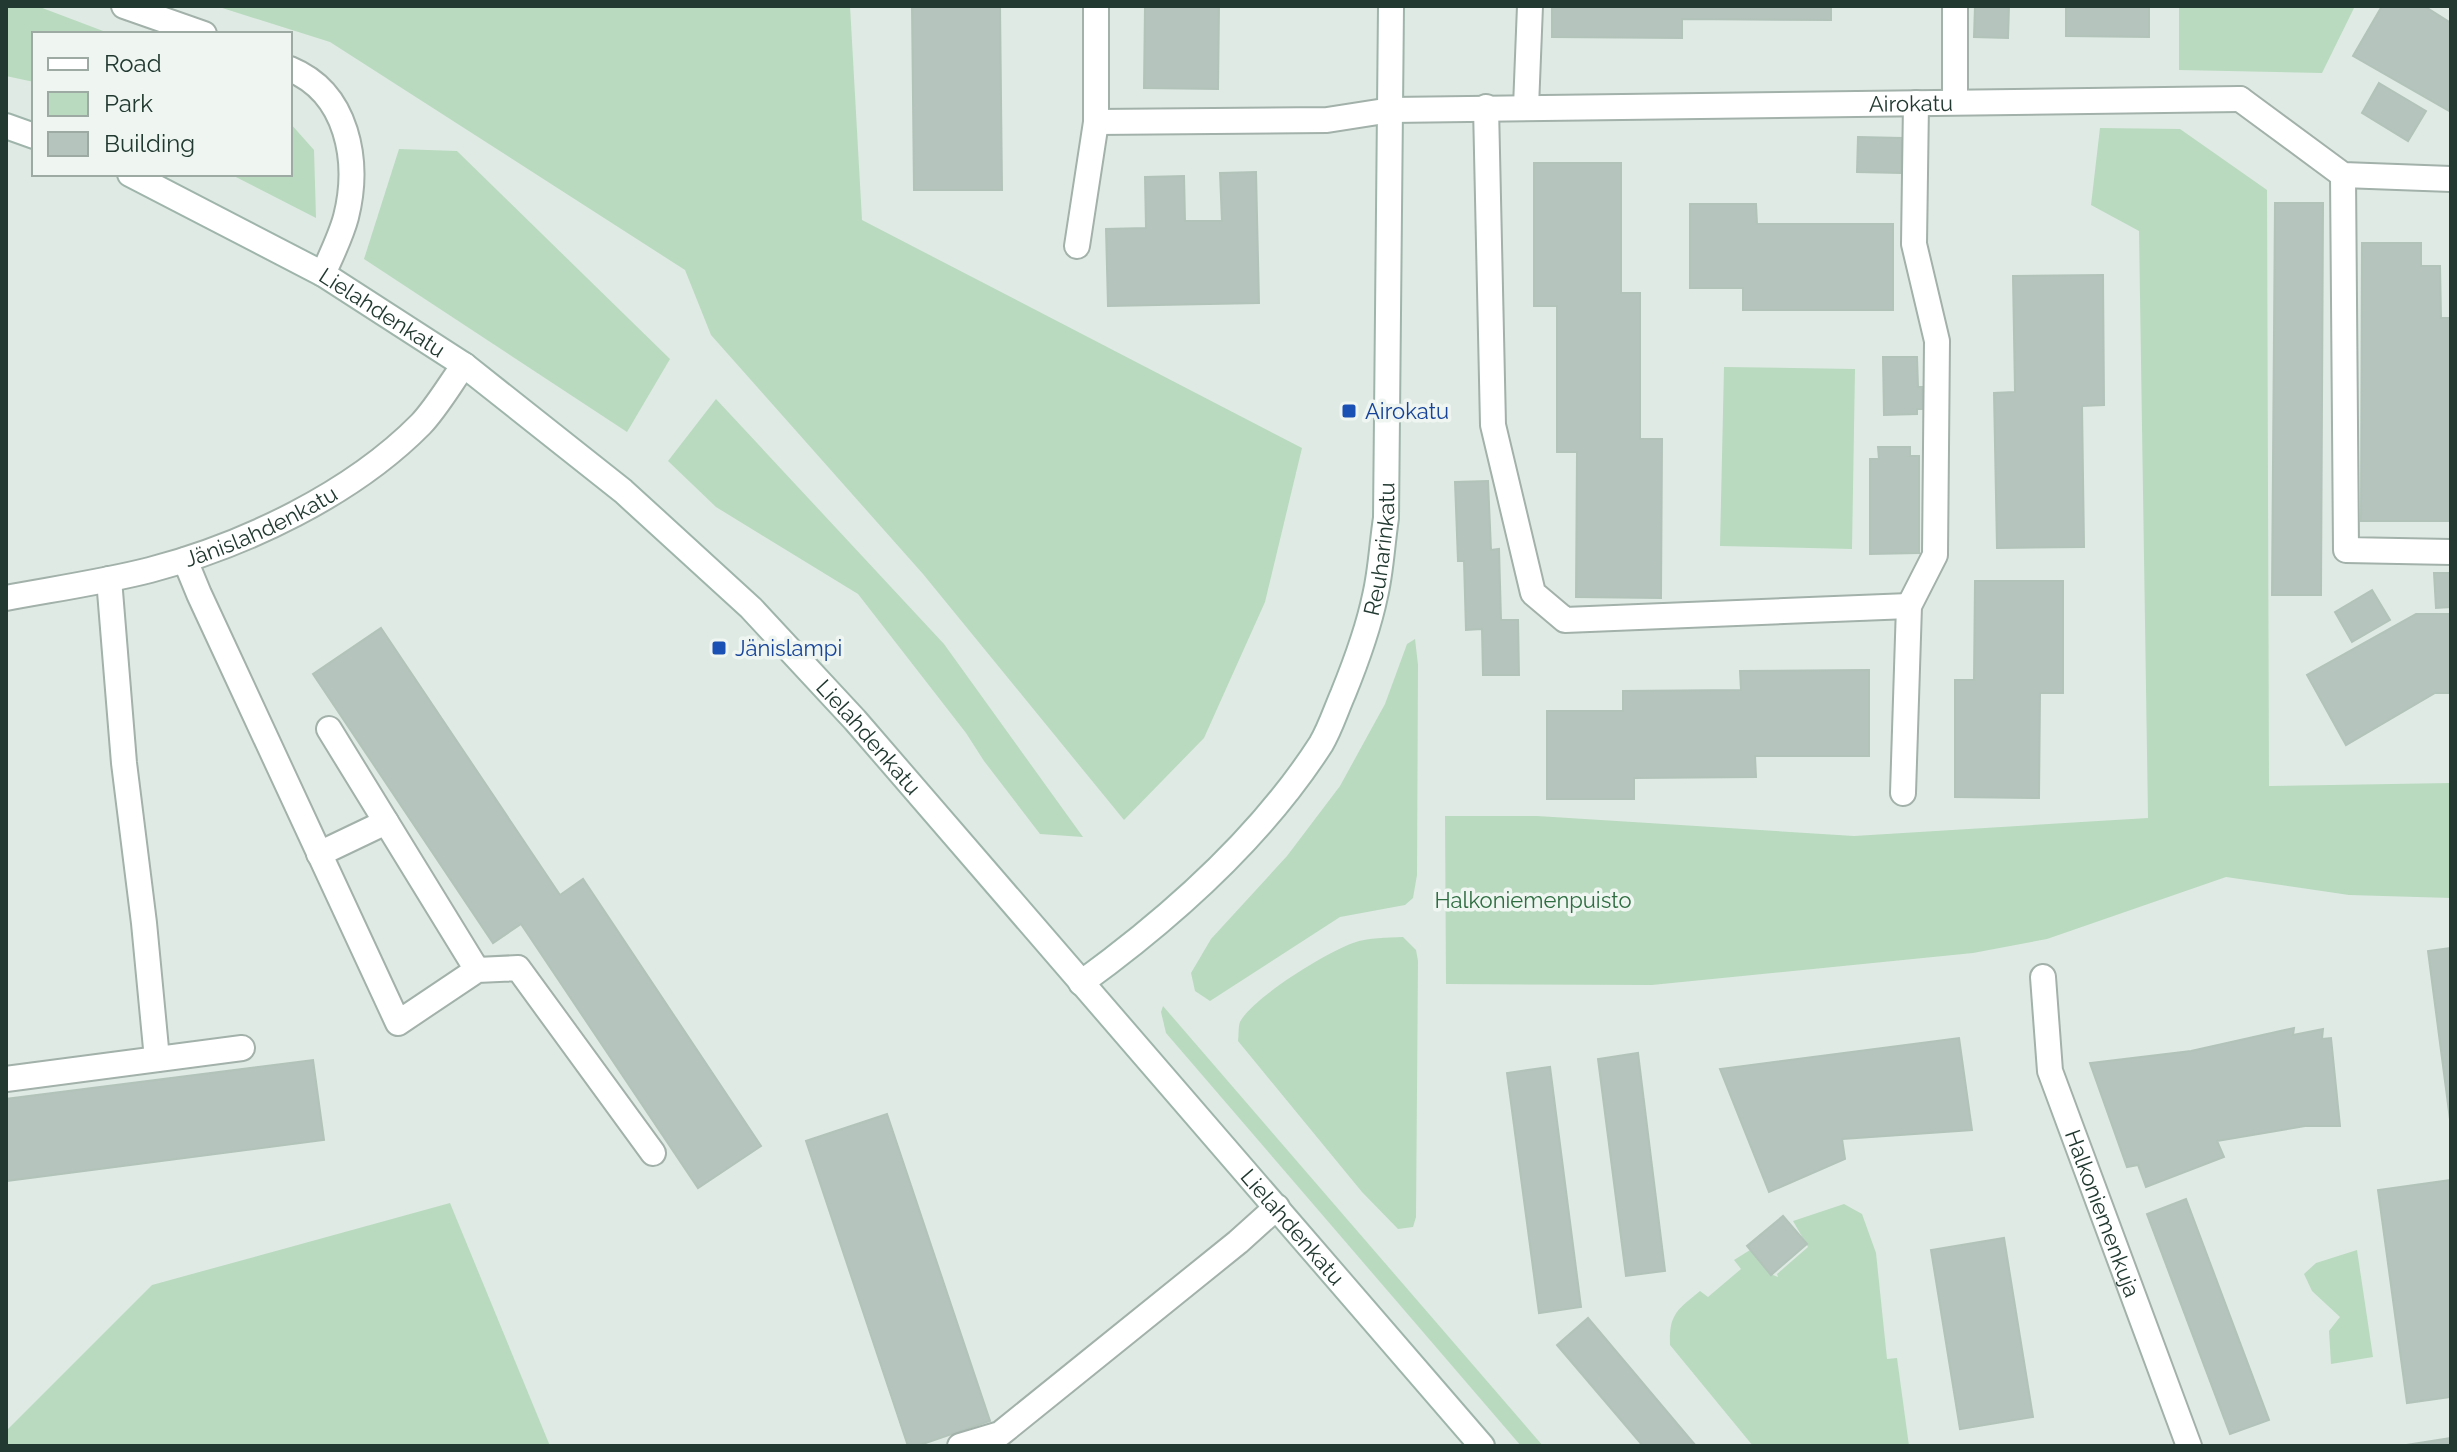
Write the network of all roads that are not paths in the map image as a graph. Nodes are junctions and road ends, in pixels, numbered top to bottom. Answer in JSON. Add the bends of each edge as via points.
{"nodes":[{"id":1,"x":124,"y":6,"type":"edge"},
{"id":2,"x":1096,"y":6,"type":"edge"},
{"id":3,"x":1391,"y":6,"type":"edge"},
{"id":4,"x":1530,"y":6,"type":"edge"},
{"id":5,"x":1955,"y":6,"type":"edge"},
{"id":6,"x":198,"y":32,"type":"edge"},
{"id":7,"x":292,"y":70,"type":"edge"},
{"id":8,"x":1955,"y":102,"type":"junction"},
{"id":9,"x":1916,"y":103,"type":"junction"},
{"id":10,"x":1486,"y":107,"type":"junction"},
{"id":11,"x":1526,"y":107,"type":"junction"},
{"id":12,"x":1391,"y":110,"type":"junction"},
{"id":13,"x":1096,"y":122,"type":"junction"},
{"id":14,"x":6,"y":126,"type":"edge"},
{"id":15,"x":32,"y":135,"type":"edge"},
{"id":16,"x":2343,"y":175,"type":"junction"},
{"id":17,"x":134,"y":176,"type":"edge"},
{"id":18,"x":2451,"y":179,"type":"edge"},
{"id":19,"x":1077,"y":246,"type":"dead end"},
{"id":20,"x":323,"y":274,"type":"junction"},
{"id":21,"x":464,"y":365,"type":"junction"},
{"id":22,"x":2451,"y":552,"type":"edge"},
{"id":23,"x":185,"y":560,"type":"junction"},
{"id":24,"x":109,"y":579,"type":"junction"},
{"id":25,"x":6,"y":598,"type":"edge"},
{"id":26,"x":1909,"y":606,"type":"junction"},
{"id":27,"x":329,"y":729,"type":"dead end"},
{"id":28,"x":1903,"y":793,"type":"dead end"},
{"id":29,"x":386,"y":822,"type":"junction"},
{"id":30,"x":319,"y":854,"type":"junction"},
{"id":31,"x":477,"y":970,"type":"junction"},
{"id":32,"x":2043,"y":977,"type":"dead end"},
{"id":33,"x":1081,"y":983,"type":"junction"},
{"id":34,"x":242,"y":1048,"type":"dead end"},
{"id":35,"x":157,"y":1059,"type":"junction"},
{"id":36,"x":6,"y":1079,"type":"edge"},
{"id":37,"x":653,"y":1153,"type":"dead end"},
{"id":38,"x":1277,"y":1207,"type":"junction"},
{"id":39,"x":960,"y":1446,"type":"edge"},
{"id":40,"x":1482,"y":1446,"type":"edge"},
{"id":41,"x":2189,"y":1446,"type":"edge"}],
"edges":[{"from":1,"to":6,"type":"street"},
{"from":2,"to":13,"type":"street"},
{"from":3,"to":12,"type":"street","name":"Reuharinkatu"},
{"from":4,"to":11,"type":"street"},
{"from":5,"to":8,"type":"street"},
{"from":7,"to":20,"type":"street","via":[[325,92],[349,142],[346,217]]},
{"from":8,"to":9,"type":"street","name":"Airokatu"},
{"from":8,"to":16,"type":"street","name":"Airokatu","via":[[2240,99]]},
{"from":9,"to":11,"type":"street","name":"Airokatu"},
{"from":9,"to":26,"type":"street","via":[[1914,244],[1937,341],[1935,555]]},
{"from":10,"to":11,"type":"street","name":"Airokatu"},
{"from":10,"to":12,"type":"street","name":"Airokatu"},
{"from":10,"to":26,"type":"street","via":[[1493,425],[1533,593],[1565,620]]},
{"from":12,"to":13,"type":"street","name":"Airokatu","via":[[1327,120]]},
{"from":12,"to":33,"type":"street","name":"Reuharinkatu","via":[[1386,518],[1376,594],[1359,654],[1322,742],[1266,816],[1184,900]]},
{"from":13,"to":19,"type":"street"},
{"from":14,"to":15,"type":"street"},
{"from":16,"to":18,"type":"street"},
{"from":16,"to":22,"type":"street","via":[[2346,550]]},
{"from":17,"to":20,"type":"street","name":"Lielahdenkatu"},
{"from":20,"to":21,"type":"street","name":"Lielahdenkatu"},
{"from":21,"to":23,"type":"street","name":"Jänislahdenkatu","via":[[423,422],[363,474],[301,510]]},
{"from":21,"to":33,"type":"street","name":"Lielahdenkatu","via":[[623,491],[751,608],[855,720]]},
{"from":23,"to":24,"type":"street","name":"Jänislahdenkatu"},
{"from":23,"to":30,"type":"street"},
{"from":24,"to":25,"type":"street","name":"Jänislahdenkatu"},
{"from":24,"to":35,"type":"street"},
{"from":26,"to":28,"type":"street"},
{"from":27,"to":29,"type":"street"},
{"from":29,"to":30,"type":"street"},
{"from":29,"to":31,"type":"street"},
{"from":30,"to":31,"type":"street","via":[[398,1023]]},
{"from":31,"to":37,"type":"street","via":[[518,968]]},
{"from":32,"to":41,"type":"street","name":"Halkoniemenkuja","via":[[2050,1071]]},
{"from":33,"to":38,"type":"street","name":"Lielahdenkatu"},
{"from":34,"to":35,"type":"street"},
{"from":35,"to":36,"type":"street"},
{"from":38,"to":39,"type":"street","via":[[1000,1434]]},
{"from":38,"to":40,"type":"street","name":"Lielahdenkatu"}]}
